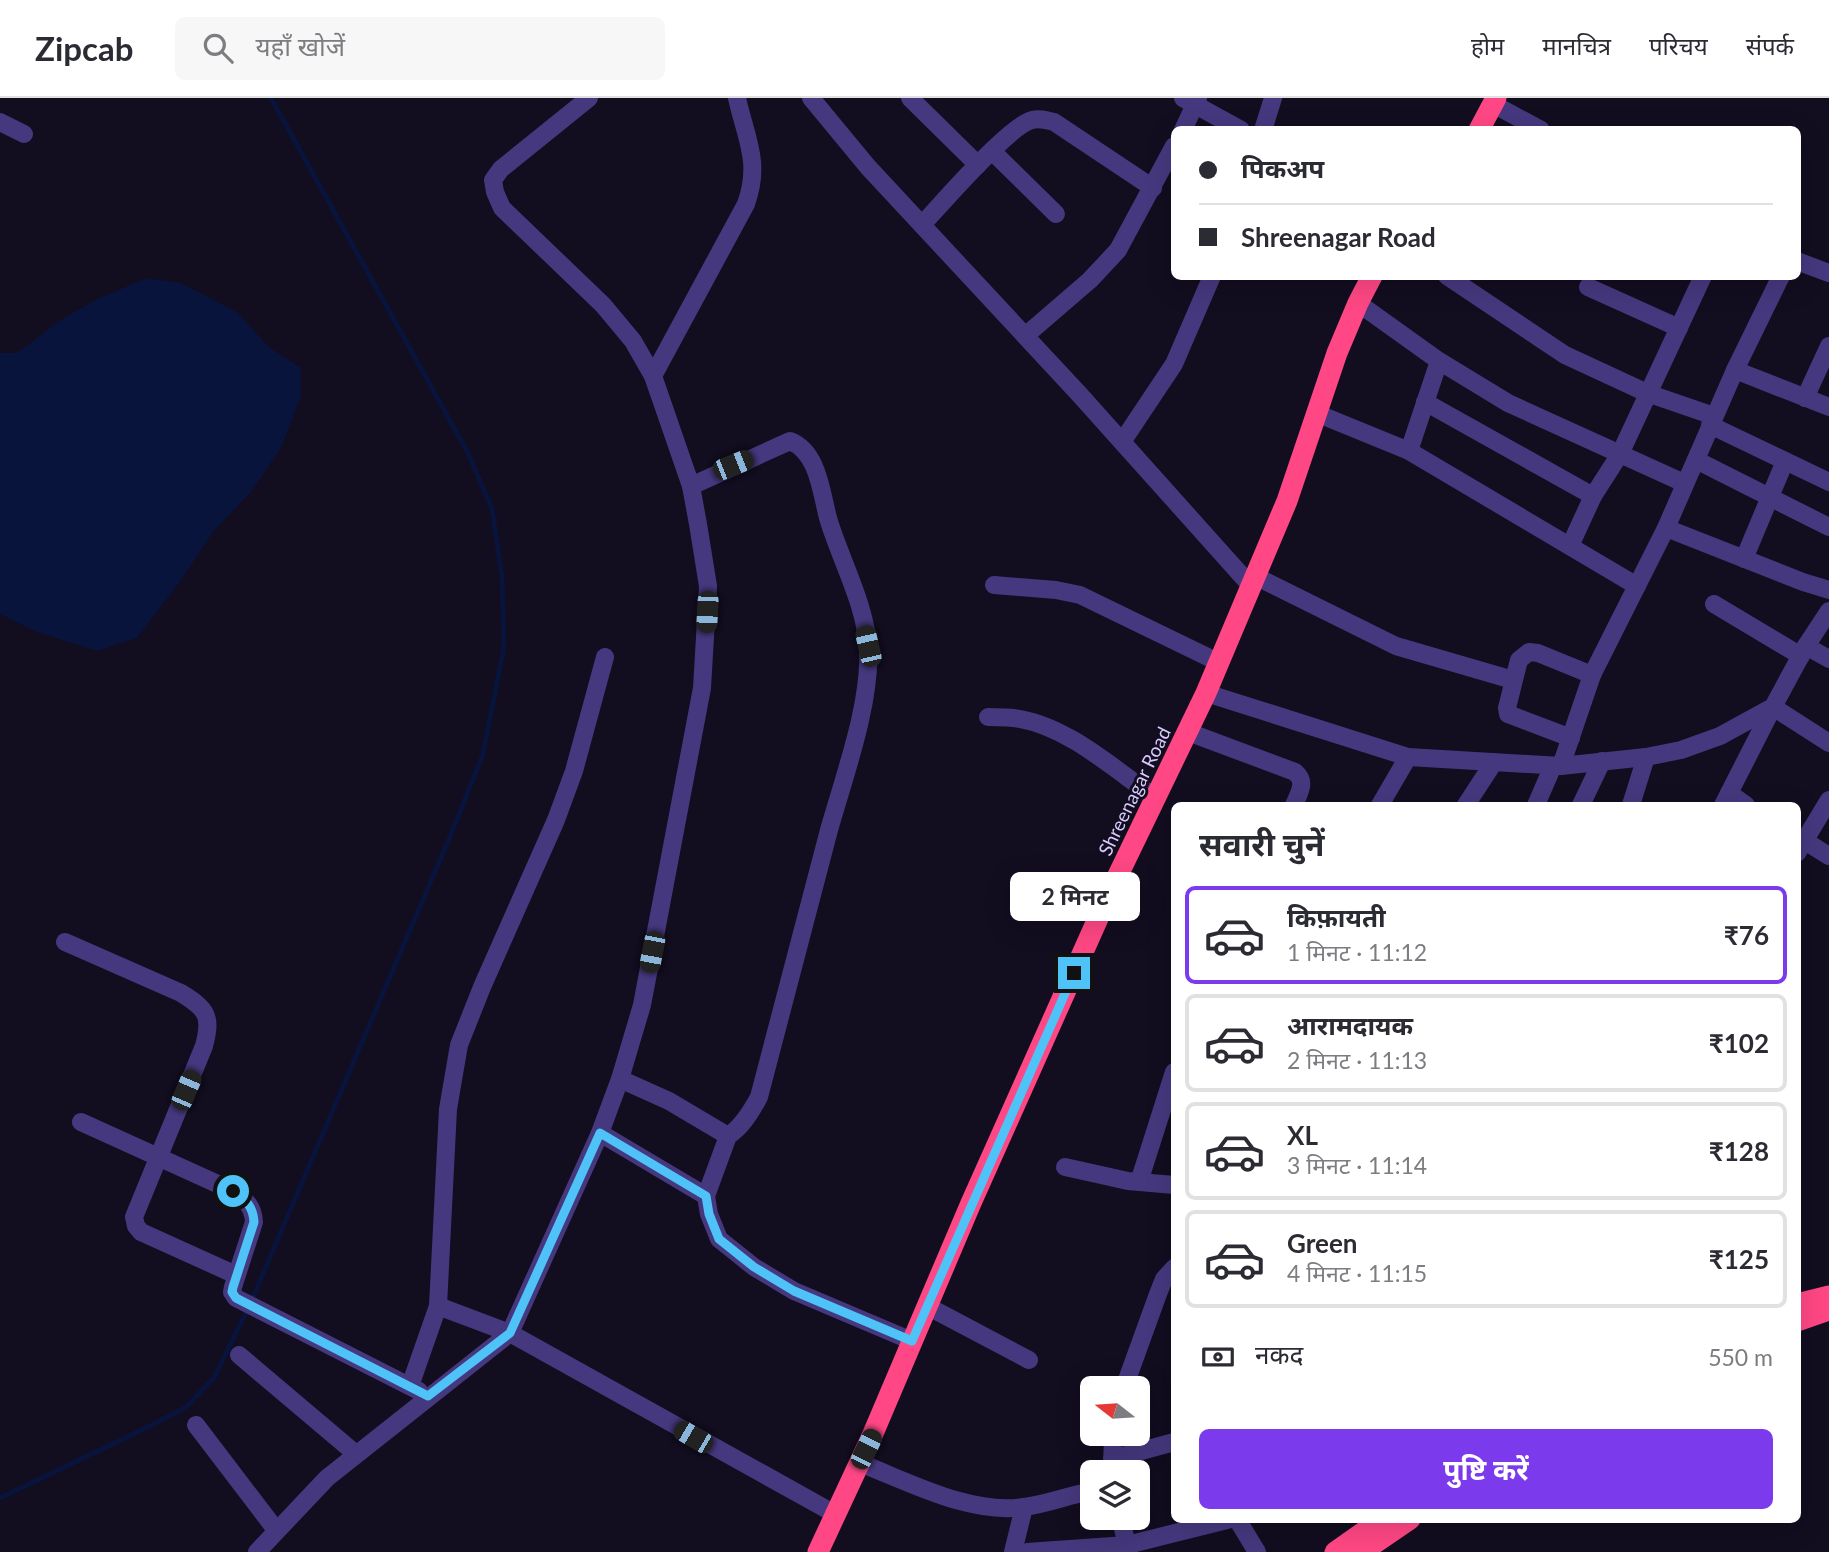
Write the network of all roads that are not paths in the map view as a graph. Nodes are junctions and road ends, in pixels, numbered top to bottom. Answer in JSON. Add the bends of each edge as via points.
{"nodes":[{"id":1,"x":737,"y":98,"type":"edge"},
{"id":2,"x":811,"y":98,"type":"edge"},
{"id":3,"x":910,"y":98,"type":"edge"},
{"id":4,"x":1273,"y":98,"type":"edge"},
{"id":5,"x":584,"y":99,"type":"edge"},
{"id":6,"x":1192,"y":100,"type":"edge"},
{"id":7,"x":1495,"y":101,"type":"edge"},
{"id":8,"x":0,"y":122,"type":"edge"},
{"id":9,"x":1184,"y":126,"type":"edge"},
{"id":10,"x":1234,"y":126,"type":"edge"},
{"id":11,"x":1265,"y":126,"type":"edge"},
{"id":12,"x":1481,"y":126,"type":"edge"},
{"id":13,"x":1535,"y":126,"type":"edge"},
{"id":14,"x":24,"y":134,"type":"dead end"},
{"id":15,"x":992,"y":151,"type":"junction"},
{"id":16,"x":1171,"y":152,"type":"edge"},
{"id":17,"x":978,"y":165,"type":"junction"},
{"id":18,"x":1153,"y":188,"type":"junction"},
{"id":19,"x":1056,"y":214,"type":"dead end"},
{"id":20,"x":922,"y":225,"type":"junction"},
{"id":21,"x":1801,"y":262,"type":"edge"},
{"id":22,"x":1829,"y":273,"type":"edge"},
{"id":23,"x":1210,"y":280,"type":"edge"},
{"id":24,"x":1370,"y":280,"type":"edge"},
{"id":25,"x":1453,"y":280,"type":"edge"},
{"id":26,"x":1701,"y":280,"type":"edge"},
{"id":27,"x":1779,"y":280,"type":"edge"},
{"id":28,"x":1588,"y":286,"type":"dead end"},
{"id":29,"x":1358,"y":303,"type":"junction"},
{"id":30,"x":1679,"y":328,"type":"junction"},
{"id":31,"x":1025,"y":336,"type":"junction"},
{"id":32,"x":1829,"y":346,"type":"edge"},
{"id":33,"x":1439,"y":361,"type":"junction"},
{"id":34,"x":1735,"y":370,"type":"junction"},
{"id":35,"x":653,"y":376,"type":"junction"},
{"id":36,"x":1647,"y":393,"type":"junction"},
{"id":37,"x":1805,"y":398,"type":"junction"},
{"id":38,"x":1425,"y":402,"type":"junction"},
{"id":39,"x":1829,"y":407,"type":"edge"},
{"id":40,"x":1316,"y":413,"type":"junction"},
{"id":41,"x":1712,"y":421,"type":"junction"},
{"id":42,"x":1122,"y":442,"type":"junction"},
{"id":43,"x":1409,"y":451,"type":"junction"},
{"id":44,"x":1620,"y":454,"type":"junction"},
{"id":45,"x":1696,"y":460,"type":"junction"},
{"id":46,"x":1785,"y":461,"type":"junction"},
{"id":47,"x":1829,"y":482,"type":"edge"},
{"id":48,"x":1684,"y":483,"type":"junction"},
{"id":49,"x":691,"y":486,"type":"junction"},
{"id":50,"x":1593,"y":496,"type":"junction"},
{"id":51,"x":1769,"y":496,"type":"junction"},
{"id":52,"x":1829,"y":527,"type":"edge"},
{"id":53,"x":1666,"y":528,"type":"junction"},
{"id":54,"x":1570,"y":547,"type":"junction"},
{"id":55,"x":1744,"y":559,"type":"junction"},
{"id":56,"x":1253,"y":581,"type":"junction"},
{"id":57,"x":994,"y":585,"type":"dead end"},
{"id":58,"x":1637,"y":586,"type":"junction"},
{"id":59,"x":1829,"y":590,"type":"edge"},
{"id":60,"x":1714,"y":604,"type":"dead end"},
{"id":61,"x":1829,"y":611,"type":"edge"},
{"id":62,"x":1804,"y":651,"type":"junction"},
{"id":63,"x":605,"y":657,"type":"dead end"},
{"id":64,"x":1829,"y":659,"type":"edge"},
{"id":65,"x":1218,"y":662,"type":"junction"},
{"id":66,"x":1592,"y":675,"type":"junction"},
{"id":67,"x":1513,"y":680,"type":"junction"},
{"id":68,"x":1206,"y":693,"type":"junction"},
{"id":69,"x":1773,"y":707,"type":"junction"},
{"id":70,"x":988,"y":717,"type":"dead end"},
{"id":71,"x":1188,"y":732,"type":"junction"},
{"id":72,"x":1571,"y":738,"type":"junction"},
{"id":73,"x":1829,"y":743,"type":"edge"},
{"id":74,"x":1408,"y":757,"type":"junction"},
{"id":75,"x":1646,"y":757,"type":"junction"},
{"id":76,"x":1602,"y":761,"type":"junction"},
{"id":77,"x":1494,"y":762,"type":"junction"},
{"id":78,"x":1557,"y":766,"type":"junction"},
{"id":79,"x":1156,"y":798,"type":"junction"},
{"id":80,"x":1726,"y":799,"type":"edge"},
{"id":81,"x":1829,"y":800,"type":"edge"},
{"id":82,"x":1295,"y":802,"type":"edge"},
{"id":83,"x":1382,"y":802,"type":"edge"},
{"id":84,"x":1468,"y":802,"type":"edge"},
{"id":85,"x":1538,"y":802,"type":"edge"},
{"id":86,"x":1582,"y":802,"type":"edge"},
{"id":87,"x":1633,"y":802,"type":"edge"},
{"id":88,"x":1801,"y":843,"type":"edge"},
{"id":89,"x":1801,"y":845,"type":"edge"},
{"id":90,"x":1829,"y":856,"type":"edge"},
{"id":91,"x":65,"y":943,"type":"dead end"},
{"id":92,"x":620,"y":1079,"type":"junction"},
{"id":93,"x":1171,"y":1081,"type":"edge"},
{"id":94,"x":81,"y":1122,"type":"dead end"},
{"id":95,"x":600,"y":1133,"type":"junction"},
{"id":96,"x":728,"y":1136,"type":"junction"},
{"id":97,"x":159,"y":1156,"type":"junction"},
{"id":98,"x":1065,"y":1167,"type":"dead end"},
{"id":99,"x":1139,"y":1182,"type":"junction"},
{"id":100,"x":1171,"y":1185,"type":"edge"},
{"id":101,"x":706,"y":1196,"type":"junction"},
{"id":102,"x":1171,"y":1271,"type":"edge"},
{"id":103,"x":236,"y":1276,"type":"junction"},
{"id":104,"x":1829,"y":1296,"type":"edge"},
{"id":105,"x":1801,"y":1303,"type":"edge"},
{"id":106,"x":438,"y":1306,"type":"junction"},
{"id":107,"x":927,"y":1306,"type":"junction"},
{"id":108,"x":1829,"y":1310,"type":"edge"},
{"id":109,"x":1801,"y":1320,"type":"edge"},
{"id":110,"x":510,"y":1333,"type":"junction"},
{"id":111,"x":912,"y":1341,"type":"junction"},
{"id":112,"x":239,"y":1355,"type":"dead end"},
{"id":113,"x":1029,"y":1360,"type":"dead end"},
{"id":114,"x":1129,"y":1376,"type":"edge"},
{"id":115,"x":410,"y":1386,"type":"junction"},
{"id":116,"x":428,"y":1396,"type":"junction"},
{"id":117,"x":196,"y":1425,"type":"dead end"},
{"id":118,"x":1171,"y":1443,"type":"edge"},
{"id":119,"x":356,"y":1454,"type":"junction"},
{"id":120,"x":1125,"y":1460,"type":"edge"},
{"id":121,"x":860,"y":1463,"type":"junction"},
{"id":122,"x":1080,"y":1494,"type":"edge"},
{"id":123,"x":1024,"y":1507,"type":"junction"},
{"id":124,"x":835,"y":1514,"type":"junction"},
{"id":125,"x":1217,"y":1523,"type":"edge"},
{"id":126,"x":1239,"y":1523,"type":"edge"},
{"id":127,"x":1376,"y":1523,"type":"edge"},
{"id":128,"x":1404,"y":1523,"type":"edge"},
{"id":129,"x":276,"y":1530,"type":"junction"},
{"id":130,"x":1123,"y":1530,"type":"edge"},
{"id":131,"x":1128,"y":1548,"type":"edge"},
{"id":132,"x":257,"y":1552,"type":"edge"},
{"id":133,"x":818,"y":1552,"type":"edge"},
{"id":134,"x":1013,"y":1552,"type":"edge"},
{"id":135,"x":1027,"y":1552,"type":"edge"},
{"id":136,"x":1257,"y":1552,"type":"edge"},
{"id":137,"x":1335,"y":1552,"type":"edge"},
{"id":138,"x":1362,"y":1552,"type":"edge"}],
"edges":[{"from":1,"to":35,"type":"street","via":[[754,165],[753,185]]},
{"from":2,"to":20,"type":"street"},
{"from":3,"to":17,"type":"street"},
{"from":4,"to":11,"type":"street"},
{"from":5,"to":35,"type":"street","via":[[501,169],[493,180],[495,192],[502,208],[634,341]]},
{"from":6,"to":9,"type":"street"},
{"from":6,"to":10,"type":"street"},
{"from":7,"to":12,"type":"highway"},
{"from":7,"to":13,"type":"street"},
{"from":8,"to":14,"type":"street"},
{"from":15,"to":17,"type":"street"},
{"from":15,"to":18,"type":"street","via":[[1029,120],[1041,118]]},
{"from":15,"to":19,"type":"street"},
{"from":16,"to":18,"type":"street"},
{"from":17,"to":20,"type":"street"},
{"from":18,"to":31,"type":"street","via":[[1118,250]]},
{"from":20,"to":31,"type":"street"},
{"from":21,"to":22,"type":"street"},
{"from":23,"to":42,"type":"street","via":[[1174,364]]},
{"from":24,"to":29,"type":"highway","name":"Shreenagar Road"},
{"from":25,"to":36,"type":"street","via":[[1565,355]]},
{"from":26,"to":30,"type":"street"},
{"from":27,"to":34,"type":"street"},
{"from":28,"to":30,"type":"street"},
{"from":29,"to":33,"type":"street"},
{"from":29,"to":40,"type":"highway","name":"Shreenagar Road"},
{"from":30,"to":36,"type":"street"},
{"from":31,"to":42,"type":"street"},
{"from":32,"to":37,"type":"street"},
{"from":33,"to":38,"type":"street"},
{"from":33,"to":44,"type":"street","via":[[1508,403]]},
{"from":34,"to":37,"type":"street"},
{"from":34,"to":41,"type":"street"},
{"from":35,"to":49,"type":"street"},
{"from":36,"to":41,"type":"street"},
{"from":36,"to":44,"type":"street"},
{"from":37,"to":39,"type":"street"},
{"from":38,"to":43,"type":"street"},
{"from":38,"to":50,"type":"street"},
{"from":40,"to":43,"type":"street"},
{"from":40,"to":56,"type":"highway","name":"Shreenagar Road","via":[[1287,501]]},
{"from":41,"to":45,"type":"street"},
{"from":41,"to":46,"type":"street"},
{"from":42,"to":56,"type":"street"},
{"from":43,"to":54,"type":"street"},
{"from":44,"to":48,"type":"street"},
{"from":44,"to":50,"type":"street"},
{"from":45,"to":48,"type":"street"},
{"from":45,"to":51,"type":"street"},
{"from":46,"to":47,"type":"street"},
{"from":46,"to":51,"type":"street"},
{"from":48,"to":53,"type":"street"},
{"from":49,"to":92,"type":"street","via":[[708,586],[702,688],[642,1005]]},
{"from":49,"to":96,"type":"street","via":[[790,441],[799,445],[810,456],[868,646],[868,676],[851,751],[758,1097],[752,1111]]},
{"from":50,"to":54,"type":"street"},
{"from":51,"to":52,"type":"street"},
{"from":51,"to":55,"type":"street"},
{"from":53,"to":55,"type":"street"},
{"from":53,"to":58,"type":"street"},
{"from":54,"to":58,"type":"street"},
{"from":55,"to":59,"type":"street"},
{"from":56,"to":65,"type":"highway","name":"Shreenagar Road"},
{"from":56,"to":67,"type":"street","via":[[1396,646]]},
{"from":57,"to":65,"type":"street","via":[[1080,595]]},
{"from":58,"to":66,"type":"street"},
{"from":60,"to":62,"type":"street"},
{"from":61,"to":62,"type":"street"},
{"from":62,"to":64,"type":"street"},
{"from":62,"to":69,"type":"street"},
{"from":63,"to":106,"type":"street","via":[[556,820],[459,1045],[448,1110]]},
{"from":65,"to":68,"type":"highway","name":"Shreenagar Road"},
{"from":66,"to":67,"type":"street","via":[[1529,652],[1519,660]]},
{"from":66,"to":72,"type":"street"},
{"from":67,"to":72,"type":"street","via":[[1508,714]]},
{"from":68,"to":71,"type":"highway","name":"Shreenagar Road"},
{"from":68,"to":74,"type":"street"},
{"from":69,"to":73,"type":"street"},
{"from":69,"to":75,"type":"street","via":[[1720,736]]},
{"from":69,"to":80,"type":"street"},
{"from":70,"to":79,"type":"street","via":[[1019,718],[1075,740]]},
{"from":71,"to":79,"type":"highway","name":"Shreenagar Road"},
{"from":71,"to":82,"type":"street","via":[[1295,772],[1303,783]]},
{"from":72,"to":78,"type":"street"},
{"from":74,"to":77,"type":"street"},
{"from":74,"to":83,"type":"street"},
{"from":75,"to":76,"type":"street"},
{"from":75,"to":87,"type":"street"},
{"from":76,"to":78,"type":"street"},
{"from":76,"to":86,"type":"street"},
{"from":77,"to":78,"type":"street"},
{"from":77,"to":84,"type":"street"},
{"from":78,"to":85,"type":"street"},
{"from":79,"to":107,"type":"highway","name":"Shreenagar Road","via":[[1102,909]]},
{"from":81,"to":88,"type":"street"},
{"from":89,"to":90,"type":"street"},
{"from":91,"to":97,"type":"street","via":[[181,993],[207,1015],[204,1046]]},
{"from":92,"to":95,"type":"street"},
{"from":92,"to":96,"type":"street"},
{"from":93,"to":99,"type":"street"},
{"from":94,"to":97,"type":"street"},
{"from":95,"to":101,"type":"street"},
{"from":95,"to":110,"type":"street"},
{"from":96,"to":101,"type":"street"},
{"from":97,"to":103,"type":"street","via":[[248,1202],[254,1222]]},
{"from":97,"to":103,"type":"street","via":[[134,1217],[136,1226]]},
{"from":98,"to":99,"type":"street"},
{"from":99,"to":100,"type":"street"},
{"from":101,"to":111,"type":"street","via":[[719,1239],[754,1267],[794,1291]]},
{"from":102,"to":114,"type":"street","via":[[1158,1294]]},
{"from":103,"to":115,"type":"street","via":[[232,1292],[236,1298]]},
{"from":104,"to":105,"type":"highway"},
{"from":106,"to":110,"type":"street"},
{"from":106,"to":115,"type":"street"},
{"from":107,"to":111,"type":"highway","name":"Shreenagar Road"},
{"from":107,"to":113,"type":"street"},
{"from":108,"to":109,"type":"highway"},
{"from":110,"to":116,"type":"street"},
{"from":110,"to":124,"type":"street"},
{"from":111,"to":121,"type":"highway","name":"Shreenagar Road"},
{"from":112,"to":119,"type":"street"},
{"from":115,"to":116,"type":"street"},
{"from":116,"to":119,"type":"street"},
{"from":117,"to":129,"type":"street"},
{"from":118,"to":120,"type":"street"},
{"from":119,"to":129,"type":"street"},
{"from":121,"to":123,"type":"street","via":[[983,1508]]},
{"from":121,"to":124,"type":"highway","name":"Shreenagar Road"},
{"from":122,"to":123,"type":"street"},
{"from":123,"to":134,"type":"street"},
{"from":124,"to":133,"type":"highway","name":"Shreenagar Road"},
{"from":125,"to":131,"type":"street"},
{"from":126,"to":136,"type":"street"},
{"from":127,"to":137,"type":"highway"},
{"from":128,"to":138,"type":"highway"},
{"from":129,"to":132,"type":"street"},
{"from":130,"to":131,"type":"street"},
{"from":131,"to":135,"type":"street"}]}
